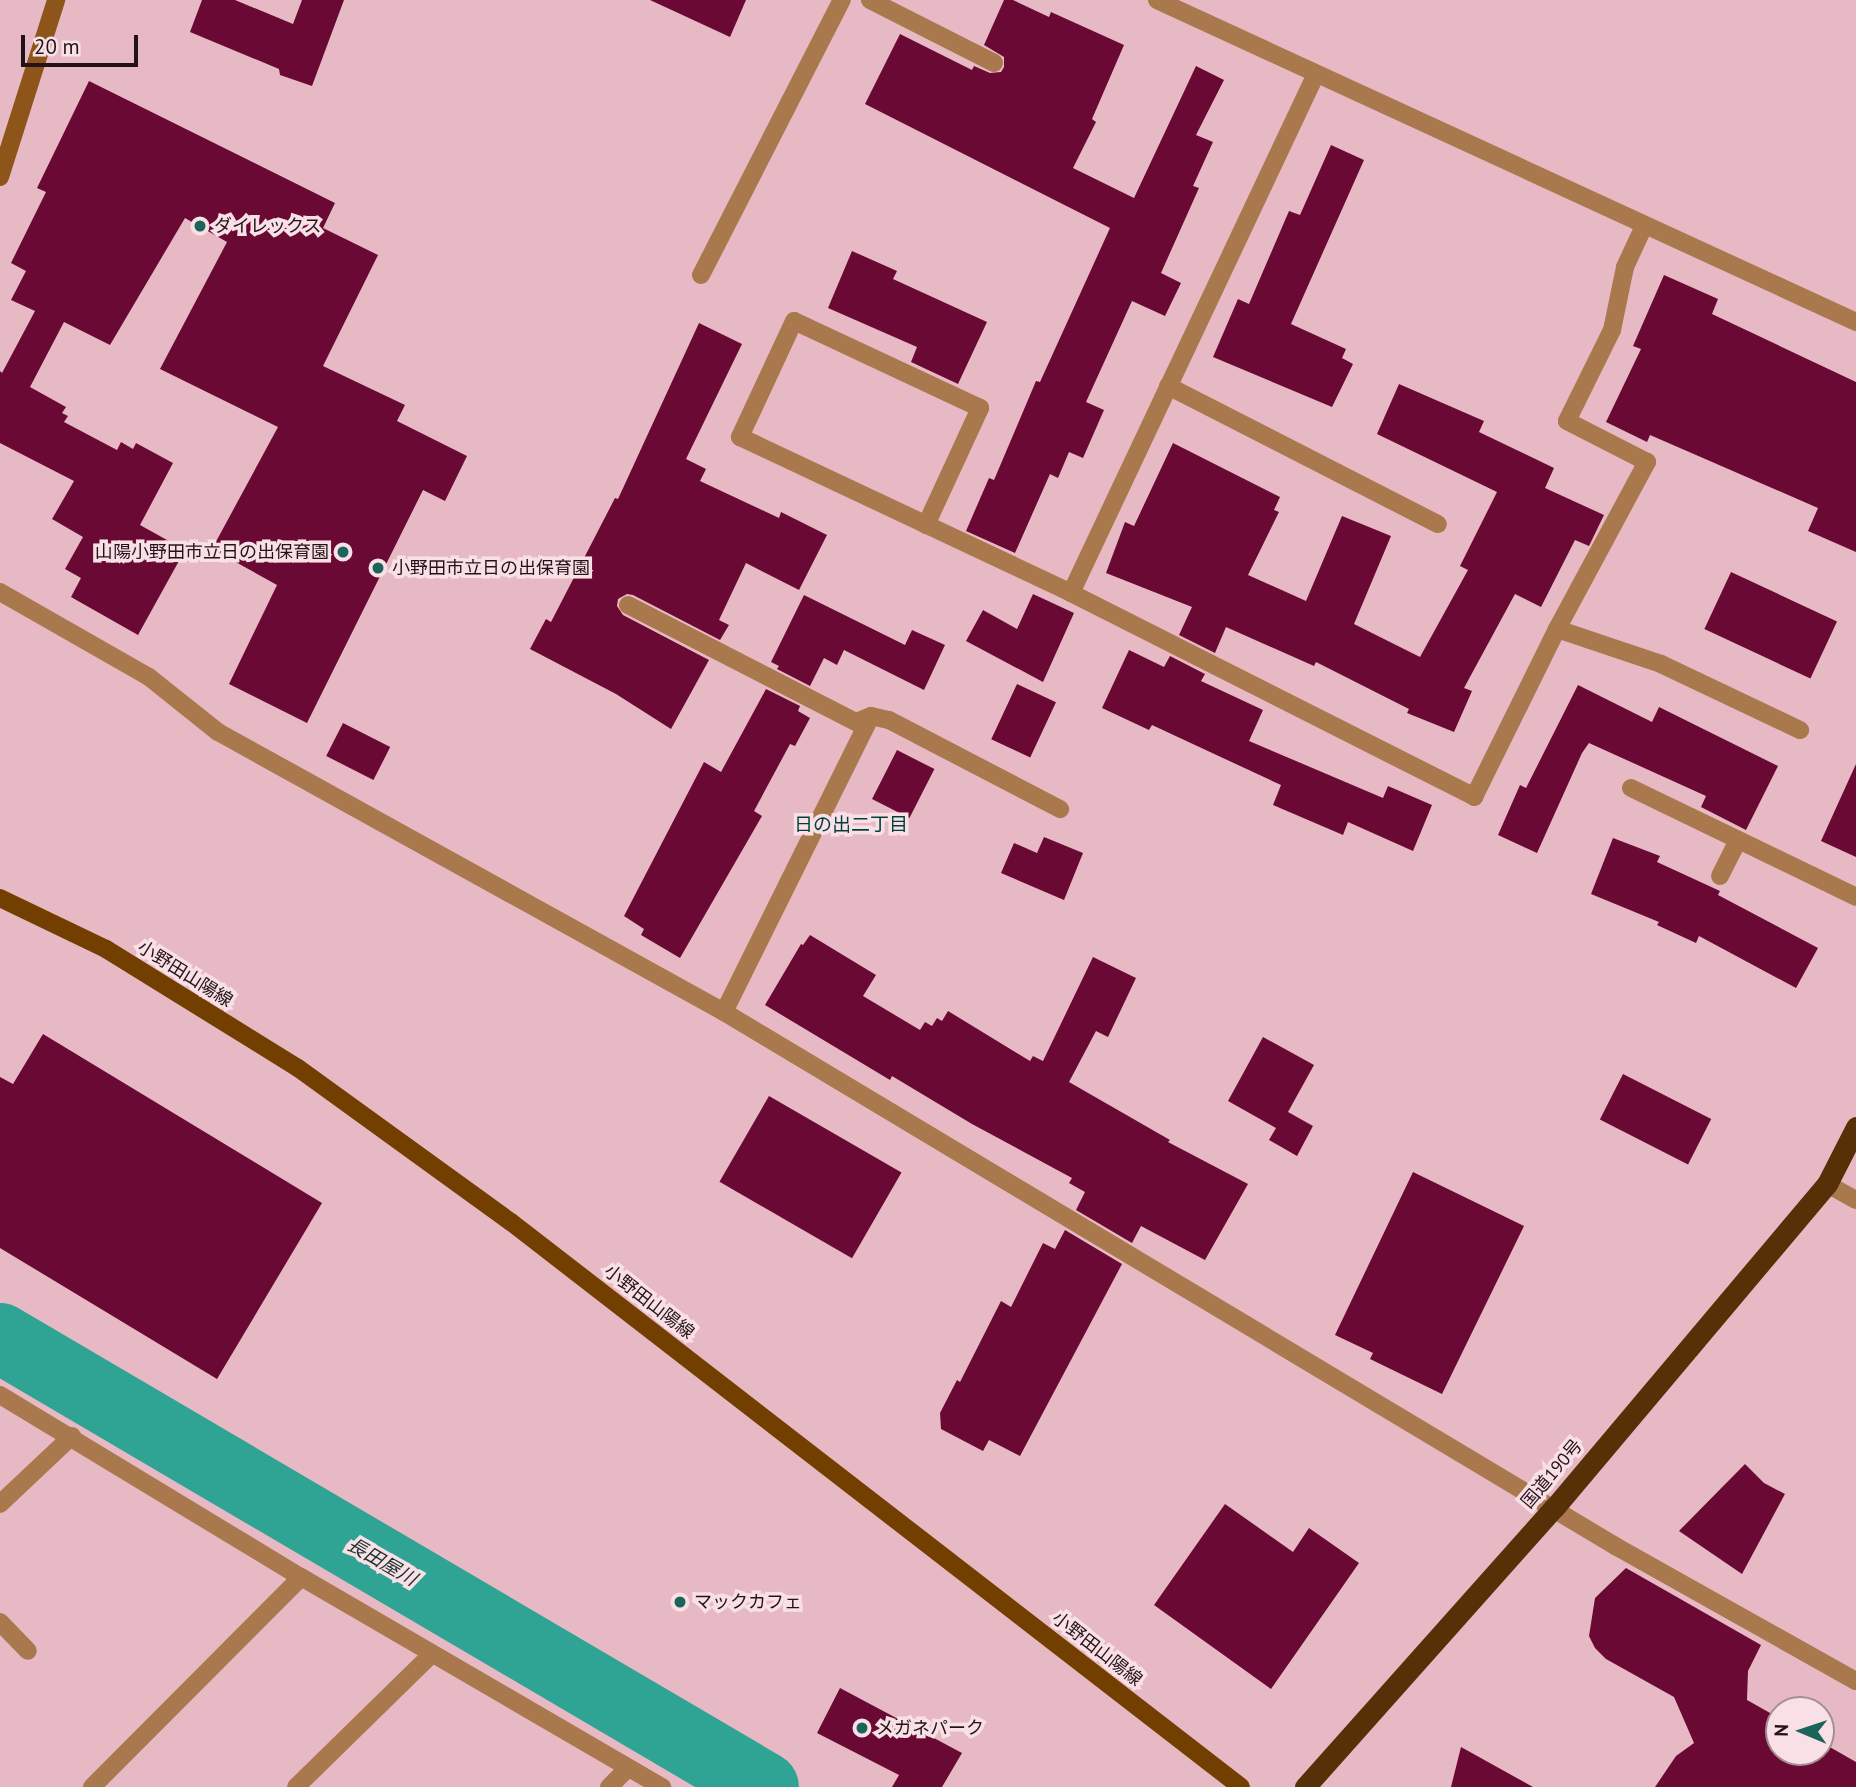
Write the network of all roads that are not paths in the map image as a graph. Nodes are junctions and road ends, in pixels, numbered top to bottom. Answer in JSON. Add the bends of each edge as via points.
{"nodes":[{"id":1,"x":56,"y":0,"type":"edge"},
{"id":2,"x":842,"y":0,"type":"edge"},
{"id":3,"x":870,"y":0,"type":"edge"},
{"id":4,"x":1157,"y":0,"type":"edge"},
{"id":5,"x":994,"y":63,"type":"dead end"},
{"id":6,"x":1316,"y":74,"type":"junction"},
{"id":7,"x":0,"y":177,"type":"edge"},
{"id":8,"x":1644,"y":226,"type":"junction"},
{"id":9,"x":701,"y":275,"type":"dead end"},
{"id":10,"x":1856,"y":322,"type":"edge"},
{"id":11,"x":1168,"y":386,"type":"junction"},
{"id":12,"x":926,"y":524,"type":"junction"},
{"id":13,"x":1438,"y":524,"type":"dead end"},
{"id":14,"x":0,"y":592,"type":"edge"},
{"id":15,"x":1070,"y":593,"type":"junction"},
{"id":16,"x":628,"y":604,"type":"dead end"},
{"id":17,"x":1557,"y":629,"type":"junction"},
{"id":18,"x":870,"y":716,"type":"junction"},
{"id":19,"x":1800,"y":730,"type":"dead end"},
{"id":20,"x":1631,"y":788,"type":"dead end"},
{"id":21,"x":1060,"y":809,"type":"dead end"},
{"id":22,"x":1738,"y":840,"type":"junction"},
{"id":23,"x":1720,"y":876,"type":"dead end"},
{"id":24,"x":1856,"y":897,"type":"edge"},
{"id":25,"x":0,"y":898,"type":"edge"},
{"id":26,"x":724,"y":1012,"type":"junction"},
{"id":27,"x":1856,"y":1127,"type":"edge"},
{"id":28,"x":1856,"y":1165,"type":"edge"},
{"id":29,"x":1827,"y":1184,"type":"junction"},
{"id":30,"x":1856,"y":1200,"type":"edge"},
{"id":31,"x":0,"y":1395,"type":"edge"},
{"id":32,"x":72,"y":1436,"type":"junction"},
{"id":33,"x":0,"y":1504,"type":"edge"},
{"id":34,"x":1554,"y":1508,"type":"junction"},
{"id":35,"x":301,"y":1577,"type":"junction"},
{"id":36,"x":0,"y":1622,"type":"edge"},
{"id":37,"x":28,"y":1651,"type":"dead end"},
{"id":38,"x":432,"y":1654,"type":"junction"},
{"id":39,"x":1856,"y":1681,"type":"edge"},
{"id":40,"x":628,"y":1768,"type":"junction"},
{"id":41,"x":92,"y":1787,"type":"edge"},
{"id":42,"x":296,"y":1787,"type":"edge"},
{"id":43,"x":609,"y":1787,"type":"edge"},
{"id":44,"x":662,"y":1787,"type":"edge"},
{"id":45,"x":1241,"y":1787,"type":"edge"},
{"id":46,"x":1305,"y":1787,"type":"edge"}],
"edges":[{"from":1,"to":7,"type":"street"},
{"from":2,"to":9,"type":"street"},
{"from":3,"to":5,"type":"street"},
{"from":4,"to":6,"type":"street"},
{"from":6,"to":8,"type":"street"},
{"from":6,"to":11,"type":"street"},
{"from":8,"to":10,"type":"street"},
{"from":8,"to":17,"type":"street","via":[[1625,267],[1612,330],[1567,421],[1647,462]]},
{"from":11,"to":13,"type":"street"},
{"from":11,"to":15,"type":"street"},
{"from":12,"to":12,"type":"street","via":[[740,437],[794,321],[980,408]]},
{"from":12,"to":15,"type":"street"},
{"from":14,"to":26,"type":"street","via":[[149,677],[218,732]]},
{"from":15,"to":17,"type":"street","via":[[1474,797]]},
{"from":16,"to":18,"type":"street","via":[[856,722]]},
{"from":17,"to":19,"type":"street","via":[[1661,664]]},
{"from":18,"to":21,"type":"street","via":[[889,720]]},
{"from":18,"to":26,"type":"street"},
{"from":20,"to":22,"type":"street"},
{"from":22,"to":23,"type":"street"},
{"from":22,"to":24,"type":"street"},
{"from":25,"to":45,"type":"main road","name":"小野田山陽線","via":[[106,949],[298,1068],[511,1222]]},
{"from":26,"to":34,"type":"street"},
{"from":27,"to":29,"type":"highway","name":"国道190号"},
{"from":28,"to":29,"type":"highway","name":"国道190号"},
{"from":29,"to":30,"type":"street"},
{"from":29,"to":34,"type":"highway","name":"国道190号"},
{"from":31,"to":32,"type":"street"},
{"from":32,"to":33,"type":"street"},
{"from":32,"to":35,"type":"street"},
{"from":34,"to":39,"type":"street"},
{"from":34,"to":46,"type":"highway","name":"国道190号"},
{"from":35,"to":38,"type":"street"},
{"from":35,"to":41,"type":"street"},
{"from":36,"to":37,"type":"street"},
{"from":38,"to":40,"type":"street"},
{"from":38,"to":42,"type":"street"},
{"from":40,"to":43,"type":"street"},
{"from":40,"to":44,"type":"street"}]}
